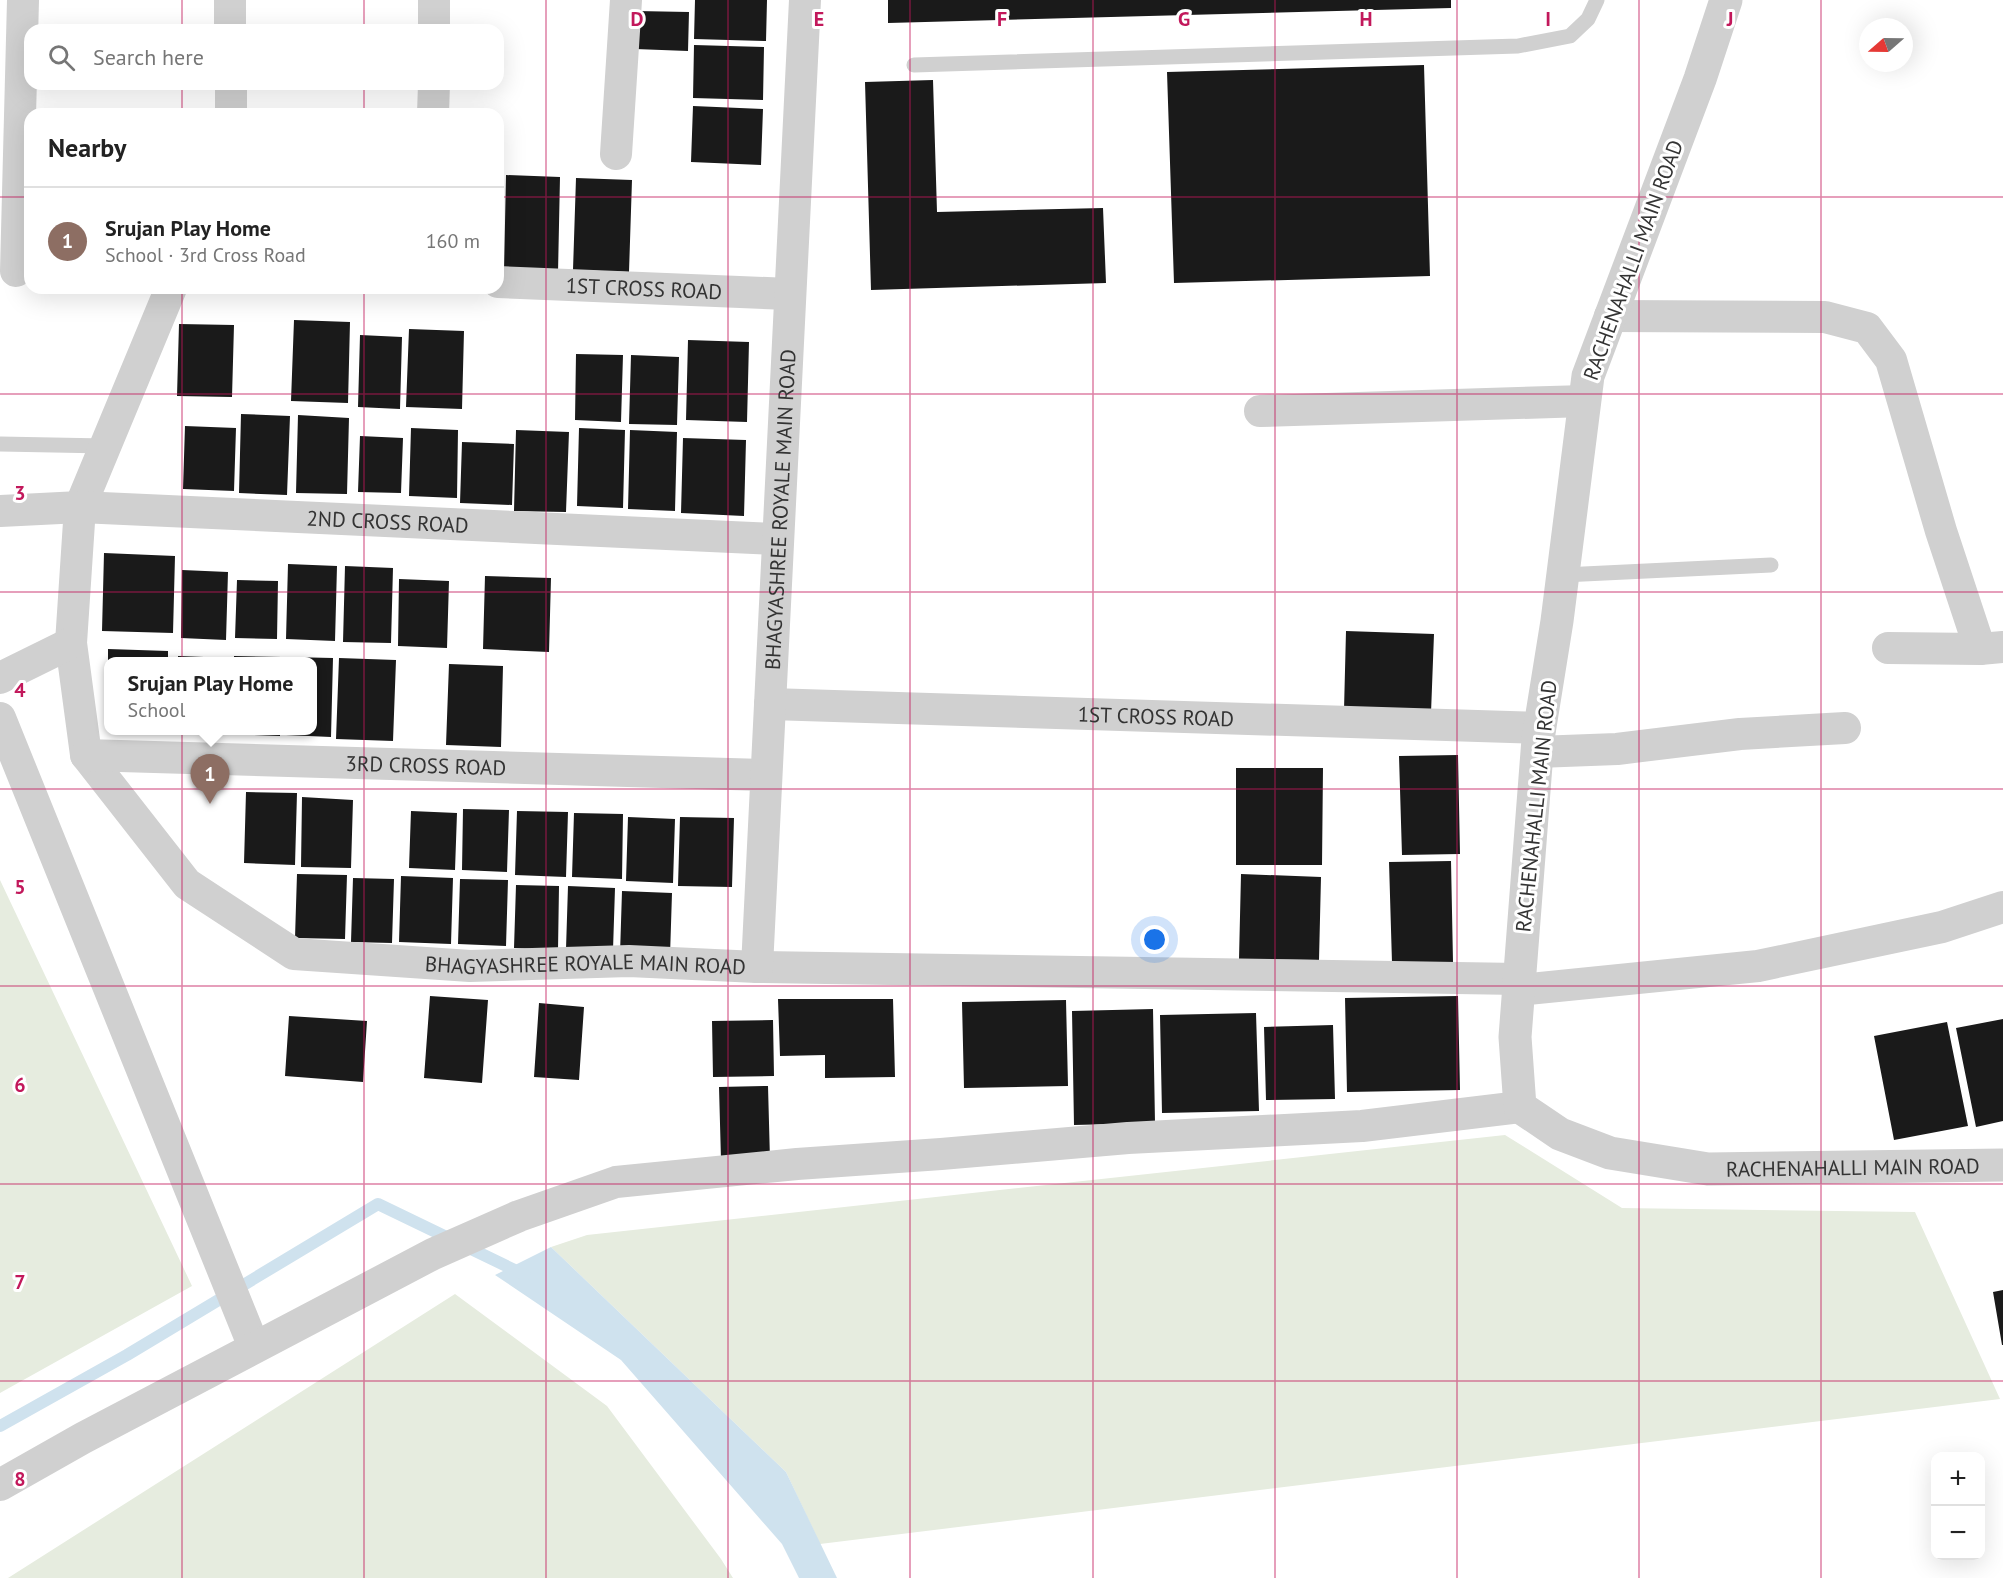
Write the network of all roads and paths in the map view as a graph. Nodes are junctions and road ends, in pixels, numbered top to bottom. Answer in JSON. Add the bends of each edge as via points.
{"nodes":[{"id":1,"x":23,"y":0,"type":"edge"},
{"id":2,"x":230,"y":0,"type":"edge"},
{"id":3,"x":434,"y":0,"type":"edge"},
{"id":4,"x":626,"y":0,"type":"edge"},
{"id":5,"x":805,"y":0,"type":"edge"},
{"id":6,"x":1597,"y":0,"type":"edge"},
{"id":7,"x":1726,"y":0,"type":"edge"},
{"id":8,"x":230,"y":24,"type":"edge"},
{"id":9,"x":434,"y":24,"type":"edge"},
{"id":10,"x":914,"y":65,"type":"dead end"},
{"id":11,"x":231,"y":90,"type":"edge"},
{"id":12,"x":434,"y":90,"type":"edge"},
{"id":13,"x":231,"y":108,"type":"edge"},
{"id":14,"x":433,"y":108,"type":"edge"},
{"id":15,"x":616,"y":154,"type":"dead end"},
{"id":16,"x":15,"y":271,"type":"edge"},
{"id":17,"x":504,"y":282,"type":"edge"},
{"id":18,"x":169,"y":294,"type":"edge"},
{"id":19,"x":789,"y":294,"type":"junction"},
{"id":20,"x":1610,"y":316,"type":"junction"},
{"id":21,"x":1585,"y":401,"type":"junction"},
{"id":22,"x":1260,"y":411,"type":"dead end"},
{"id":23,"x":0,"y":444,"type":"edge"},
{"id":24,"x":106,"y":446,"type":"junction"},
{"id":25,"x":80,"y":507,"type":"junction"},
{"id":26,"x":0,"y":511,"type":"edge"},
{"id":27,"x":777,"y":539,"type":"junction"},
{"id":28,"x":1771,"y":565,"type":"dead end"},
{"id":29,"x":1563,"y":575,"type":"junction"},
{"id":30,"x":71,"y":644,"type":"junction"},
{"id":31,"x":1888,"y":648,"type":"dead end"},
{"id":32,"x":1991,"y":648,"type":"edge"},
{"id":33,"x":0,"y":678,"type":"edge"},
{"id":34,"x":770,"y":704,"type":"junction"},
{"id":35,"x":0,"y":718,"type":"edge"},
{"id":36,"x":1845,"y":728,"type":"dead end"},
{"id":37,"x":1538,"y":740,"type":"junction"},
{"id":38,"x":86,"y":755,"type":"junction"},
{"id":39,"x":766,"y":776,"type":"junction"},
{"id":40,"x":2003,"y":907,"type":"edge"},
{"id":41,"x":757,"y":967,"type":"junction"},
{"id":42,"x":1519,"y":985,"type":"junction"},
{"id":43,"x":1520,"y":1107,"type":"junction"},
{"id":44,"x":2003,"y":1164,"type":"edge"},
{"id":45,"x":254,"y":1347,"type":"junction"},
{"id":46,"x":0,"y":1485,"type":"edge"}],
"edges":[{"from":1,"to":16,"type":"street"},
{"from":2,"to":8,"type":"street"},
{"from":3,"to":9,"type":"street"},
{"from":4,"to":15,"type":"street"},
{"from":5,"to":19,"type":"street","name":"BHAGYASHREE ROYALE MAIN ROAD"},
{"from":6,"to":10,"type":"lane","via":[[1588,19],[1570,36],[1518,46]]},
{"from":7,"to":20,"type":"street","name":"RACHENAHALLI MAIN ROAD"},
{"from":11,"to":13,"type":"street"},
{"from":12,"to":14,"type":"street"},
{"from":17,"to":19,"type":"street","name":"1ST CROSS ROAD"},
{"from":18,"to":24,"type":"street"},
{"from":19,"to":27,"type":"street","name":"BHAGYASHREE ROYALE MAIN ROAD"},
{"from":20,"to":21,"type":"street","name":"RACHENAHALLI MAIN ROAD","via":[[1588,376]]},
{"from":20,"to":32,"type":"street","via":[[1825,317],[1867,328],[1891,360],[1941,531]]},
{"from":21,"to":22,"type":"street"},
{"from":21,"to":29,"type":"street","name":"RACHENAHALLI MAIN ROAD"},
{"from":23,"to":24,"type":"lane"},
{"from":24,"to":25,"type":"street"},
{"from":25,"to":26,"type":"street","name":"2ND CROSS ROAD"},
{"from":25,"to":27,"type":"street","name":"2ND CROSS ROAD"},
{"from":25,"to":30,"type":"street"},
{"from":27,"to":34,"type":"street","name":"BHAGYASHREE ROYALE MAIN ROAD"},
{"from":28,"to":29,"type":"lane"},
{"from":29,"to":37,"type":"street","name":"RACHENAHALLI MAIN ROAD"},
{"from":30,"to":33,"type":"street"},
{"from":30,"to":38,"type":"street"},
{"from":31,"to":32,"type":"street"},
{"from":34,"to":37,"type":"street","name":"1ST CROSS ROAD"},
{"from":34,"to":39,"type":"street","name":"BHAGYASHREE ROYALE MAIN ROAD"},
{"from":35,"to":45,"type":"street"},
{"from":36,"to":37,"type":"street","name":"1ST CROSS ROAD","via":[[1740,734],[1617,749]]},
{"from":37,"to":42,"type":"street","name":"RACHENAHALLI MAIN ROAD"},
{"from":38,"to":39,"type":"street","name":"3RD CROSS ROAD"},
{"from":38,"to":41,"type":"street","name":"BHAGYASHREE ROYALE MAIN ROAD","via":[[187,884],[294,954],[470,966],[629,961]]},
{"from":39,"to":41,"type":"street","name":"BHAGYASHREE ROYALE MAIN ROAD"},
{"from":40,"to":42,"type":"street","via":[[1942,927],[1758,966]]},
{"from":41,"to":42,"type":"street"},
{"from":42,"to":43,"type":"street","name":"RACHENAHALLI MAIN ROAD","via":[[1515,1037]]},
{"from":43,"to":44,"type":"street","name":"RACHENAHALLI MAIN ROAD","via":[[1560,1134],[1610,1153],[1708,1169]]},
{"from":43,"to":45,"type":"street","via":[[1362,1126],[1128,1138],[616,1182],[519,1215],[438,1251]]},
{"from":45,"to":46,"type":"street"}]}
